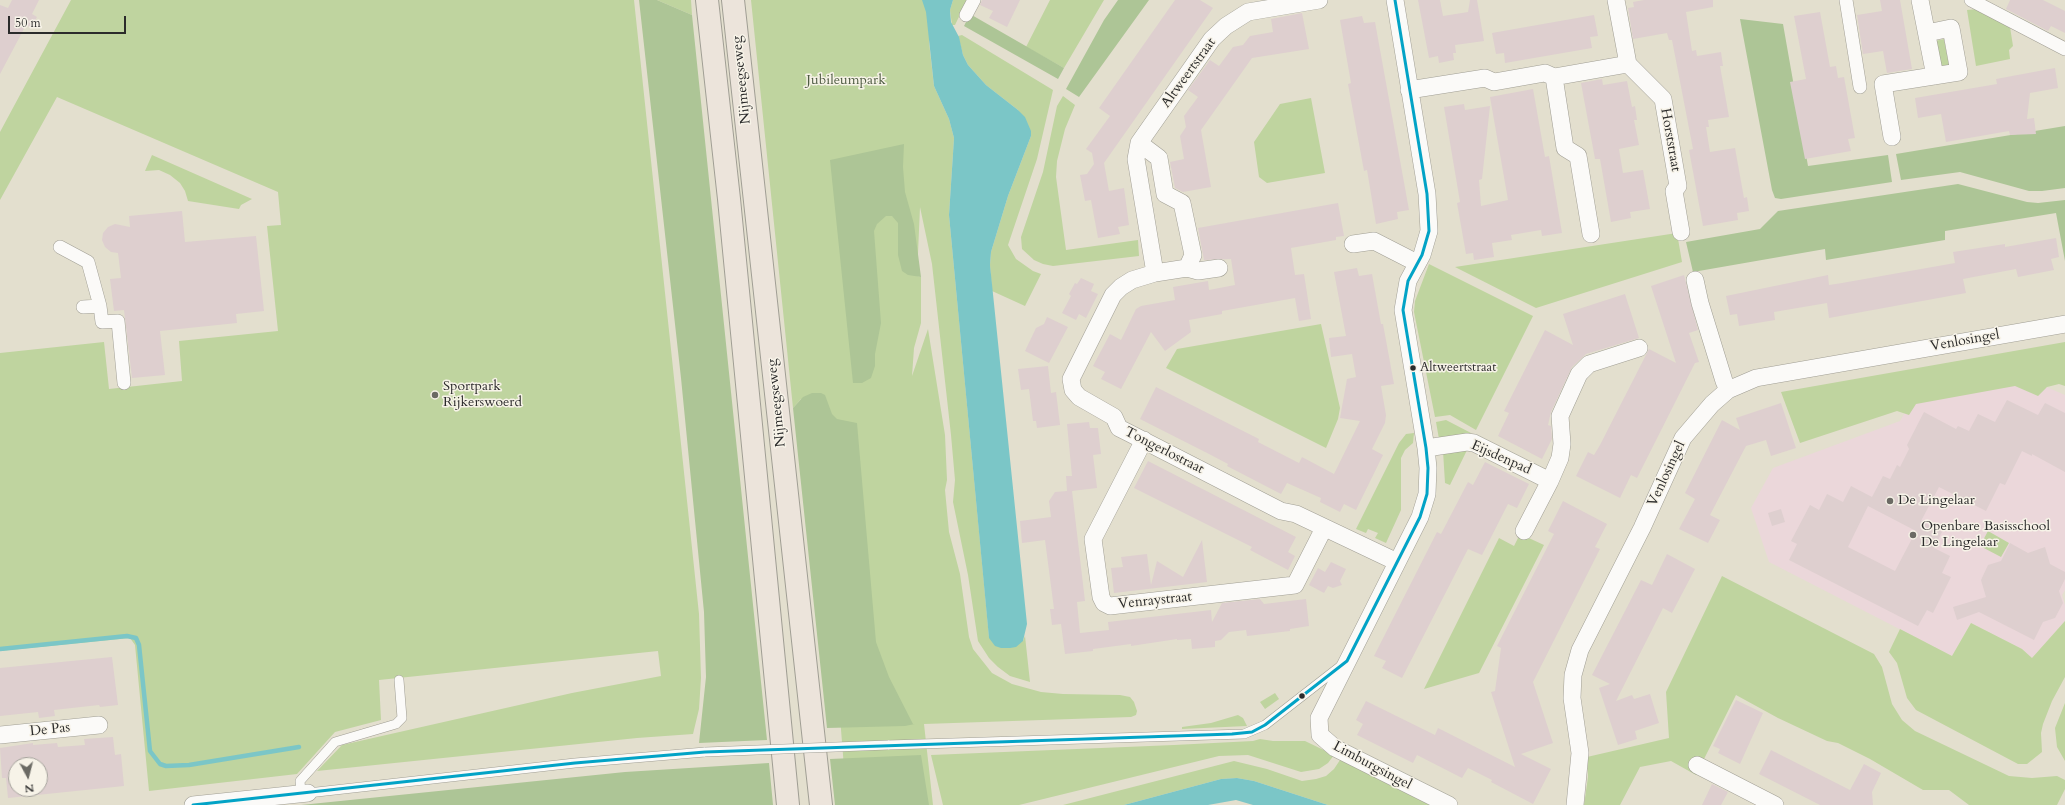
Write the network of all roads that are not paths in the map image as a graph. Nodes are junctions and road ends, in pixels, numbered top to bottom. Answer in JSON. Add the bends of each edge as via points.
{"nodes":[{"id":1,"x":708,"y":0,"type":"edge"},
{"id":2,"x":733,"y":0,"type":"edge"},
{"id":3,"x":974,"y":0,"type":"edge"},
{"id":4,"x":1319,"y":0,"type":"edge"},
{"id":5,"x":1395,"y":0,"type":"edge"},
{"id":6,"x":1616,"y":0,"type":"edge"},
{"id":7,"x":1846,"y":0,"type":"edge"},
{"id":8,"x":1920,"y":0,"type":"edge"},
{"id":9,"x":1971,"y":0,"type":"edge"},
{"id":10,"x":966,"y":15,"type":"dead end"},
{"id":11,"x":1927,"y":33,"type":"junction"},
{"id":12,"x":2065,"y":49,"type":"edge"},
{"id":13,"x":1628,"y":64,"type":"junction"},
{"id":14,"x":1935,"y":76,"type":"junction"},
{"id":15,"x":1554,"y":78,"type":"junction"},
{"id":16,"x":1860,"y":87,"type":"dead end"},
{"id":17,"x":1409,"y":90,"type":"junction"},
{"id":18,"x":1892,"y":137,"type":"dead end"},
{"id":19,"x":1138,"y":143,"type":"junction"},
{"id":20,"x":1681,"y":232,"type":"dead end"},
{"id":21,"x":1591,"y":234,"type":"dead end"},
{"id":22,"x":1353,"y":244,"type":"dead end"},
{"id":23,"x":60,"y":247,"type":"dead end"},
{"id":24,"x":1417,"y":263,"type":"junction"},
{"id":25,"x":1187,"y":268,"type":"junction"},
{"id":26,"x":1219,"y":268,"type":"dead end"},
{"id":27,"x":1155,"y":273,"type":"junction"},
{"id":28,"x":1695,"y":280,"type":"dead end"},
{"id":29,"x":100,"y":306,"type":"junction"},
{"id":30,"x":83,"y":307,"type":"dead end"},
{"id":31,"x":2065,"y":324,"type":"edge"},
{"id":32,"x":1639,"y":348,"type":"dead end"},
{"id":33,"x":124,"y":383,"type":"dead end"},
{"id":34,"x":1728,"y":390,"type":"junction"},
{"id":35,"x":1144,"y":440,"type":"junction"},
{"id":36,"x":1426,"y":448,"type":"junction"},
{"id":37,"x":1550,"y":481,"type":"junction"},
{"id":38,"x":1324,"y":528,"type":"junction"},
{"id":39,"x":1524,"y":531,"type":"dead end"},
{"id":40,"x":1397,"y":562,"type":"junction"},
{"id":41,"x":1347,"y":661,"type":"junction"},
{"id":42,"x":399,"y":680,"type":"dead end"},
{"id":43,"x":100,"y":725,"type":"dead end"},
{"id":44,"x":0,"y":735,"type":"edge"},
{"id":45,"x":1697,"y":764,"type":"dead end"},
{"id":46,"x":304,"y":794,"type":"junction"},
{"id":47,"x":1757,"y":801,"type":"edge"},
{"id":48,"x":193,"y":805,"type":"edge"},
{"id":49,"x":788,"y":805,"type":"edge"},
{"id":50,"x":821,"y":805,"type":"edge"},
{"id":51,"x":1449,"y":805,"type":"edge"},
{"id":52,"x":1575,"y":805,"type":"edge"},
{"id":53,"x":1775,"y":805,"type":"edge"}],
"edges":[{"from":1,"to":49,"type":"highway","name":"Nijmeegseweg"},
{"from":2,"to":50,"type":"highway","name":"Nijmeegseweg"},
{"from":3,"to":10,"type":"street"},
{"from":4,"to":19,"type":"street","name":"Altweertstraat","via":[[1248,12],[1226,26],[1212,39]]},
{"from":5,"to":17,"type":"street","name":"Limburgsingel"},
{"from":6,"to":13,"type":"street"},
{"from":7,"to":16,"type":"street"},
{"from":8,"to":11,"type":"street"},
{"from":9,"to":12,"type":"street"},
{"from":11,"to":14,"type":"street"},
{"from":11,"to":14,"type":"street","via":[[1951,28],[1959,72]]},
{"from":13,"to":15,"type":"street"},
{"from":13,"to":20,"type":"street","name":"Horststraat","via":[[1663,99],[1678,186],[1674,191]]},
{"from":14,"to":18,"type":"street","via":[[1883,84]]},
{"from":15,"to":17,"type":"street","via":[[1545,73],[1494,82],[1485,78]]},
{"from":15,"to":21,"type":"street","via":[[1566,148],[1578,156]]},
{"from":17,"to":24,"type":"street","name":"Limburgsingel","via":[[1427,194],[1429,231]]},
{"from":19,"to":25,"type":"street","via":[[1159,158],[1165,194],[1182,203],[1193,255]]},
{"from":19,"to":27,"type":"street","via":[[1136,159]]},
{"from":22,"to":24,"type":"street","via":[[1374,241]]},
{"from":23,"to":29,"type":"street","via":[[88,262]]},
{"from":24,"to":36,"type":"street","name":"Limburgsingel","via":[[1408,281],[1403,310]]},
{"from":25,"to":26,"type":"street","name":"Tongerlostraat","via":[[1198,271]]},
{"from":25,"to":27,"type":"street","name":"Tongerlostraat"},
{"from":27,"to":35,"type":"street","name":"Tongerlostraat","via":[[1132,280],[1113,295],[1071,379],[1073,390],[1079,397],[1114,417],[1119,428]]},
{"from":28,"to":34,"type":"street"},
{"from":29,"to":30,"type":"street"},
{"from":29,"to":33,"type":"street","via":[[102,322],[118,321]]},
{"from":31,"to":34,"type":"street","name":"Venlosingel","via":[[1756,378]]},
{"from":32,"to":37,"type":"street","via":[[1589,364],[1579,374],[1560,416],[1560,458]]},
{"from":34,"to":52,"type":"street","name":"Venlosingel","via":[[1712,404],[1683,438],[1642,528],[1580,650],[1573,675],[1572,698],[1580,753]]},
{"from":35,"to":38,"type":"street","name":"Tongerlostraat","via":[[1282,511],[1296,514]]},
{"from":35,"to":38,"type":"street","name":"Venraystraat","via":[[1093,539],[1104,604],[1110,606],[1295,585]]},
{"from":36,"to":37,"type":"street","name":"Eijsdenpad","via":[[1474,443]]},
{"from":36,"to":40,"type":"street","name":"Limburgsingel","via":[[1427,494],[1420,517]]},
{"from":37,"to":39,"type":"street"},
{"from":38,"to":40,"type":"street","name":"Tongerlostraat"},
{"from":40,"to":41,"type":"street","name":"Limburgsingel"},
{"from":41,"to":46,"type":"lane","bridge":true,"via":[[1265,725],[1244,734],[705,752],[575,763]]},
{"from":41,"to":51,"type":"street","name":"Limburgsingel","via":[[1319,718],[1320,735],[1335,748]]},
{"from":42,"to":46,"type":"lane","via":[[402,718],[396,724],[335,742],[300,781]]},
{"from":43,"to":44,"type":"street","name":"De Pas"},
{"from":45,"to":47,"type":"street"},
{"from":46,"to":48,"type":"street"},
{"from":47,"to":53,"type":"street"}]}
